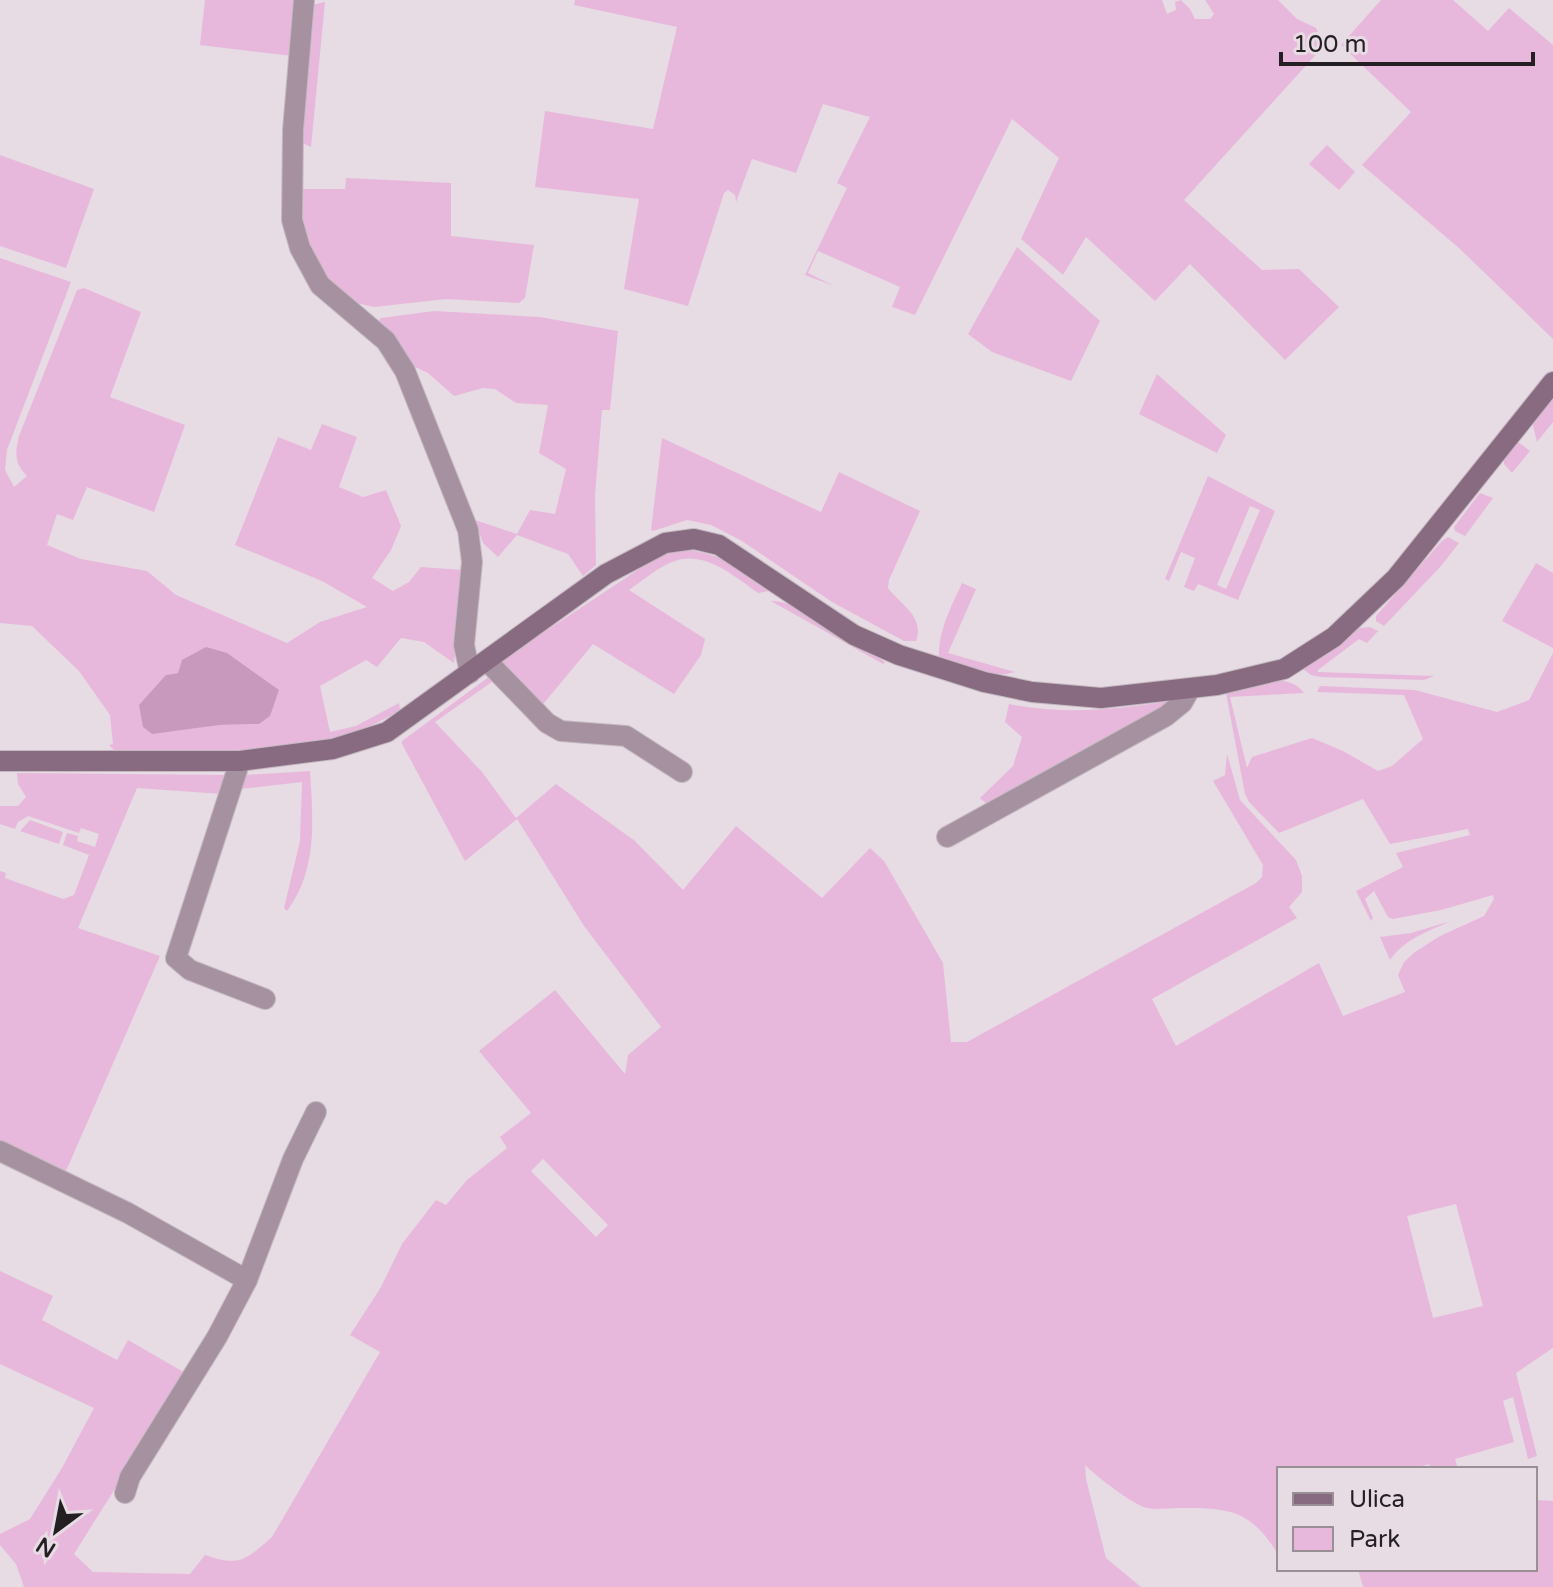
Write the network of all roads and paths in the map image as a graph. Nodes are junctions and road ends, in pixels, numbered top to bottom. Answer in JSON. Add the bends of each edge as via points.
{"nodes":[{"id":1,"x":304,"y":0,"type":"edge"},
{"id":2,"x":1553,"y":382,"type":"edge"},
{"id":3,"x":478,"y":667,"type":"junction"},
{"id":4,"x":1190,"y":689,"type":"junction"},
{"id":5,"x":0,"y":761,"type":"edge"},
{"id":6,"x":240,"y":761,"type":"junction"},
{"id":7,"x":682,"y":772,"type":"dead end"},
{"id":8,"x":947,"y":837,"type":"dead end"},
{"id":9,"x":265,"y":999,"type":"dead end"},
{"id":10,"x":316,"y":1112,"type":"dead end"},
{"id":11,"x":0,"y":1151,"type":"edge"},
{"id":12,"x":247,"y":1280,"type":"junction"},
{"id":13,"x":125,"y":1493,"type":"dead end"}],
"edges":[{"from":1,"to":3,"type":"street","via":[[292,220],[320,285],[386,341],[405,371],[468,530],[472,562],[464,645]]},
{"from":2,"to":4,"type":"street","via":[[1396,578],[1334,637],[1284,669]]},
{"from":3,"to":4,"type":"street","via":[[606,574],[665,543],[694,539],[719,545],[854,635],[958,674],[1008,687],[1101,698]]},
{"from":3,"to":6,"type":"street","via":[[387,732],[333,749]]},
{"from":3,"to":7,"type":"street","via":[[496,673],[561,731],[626,736]]},
{"from":4,"to":8,"type":"street","via":[[1166,716]]},
{"from":5,"to":6,"type":"street"},
{"from":6,"to":9,"type":"street","via":[[176,958],[190,970]]},
{"from":10,"to":12,"type":"street"},
{"from":11,"to":12,"type":"street","via":[[128,1213]]},
{"from":12,"to":13,"type":"street"}]}
